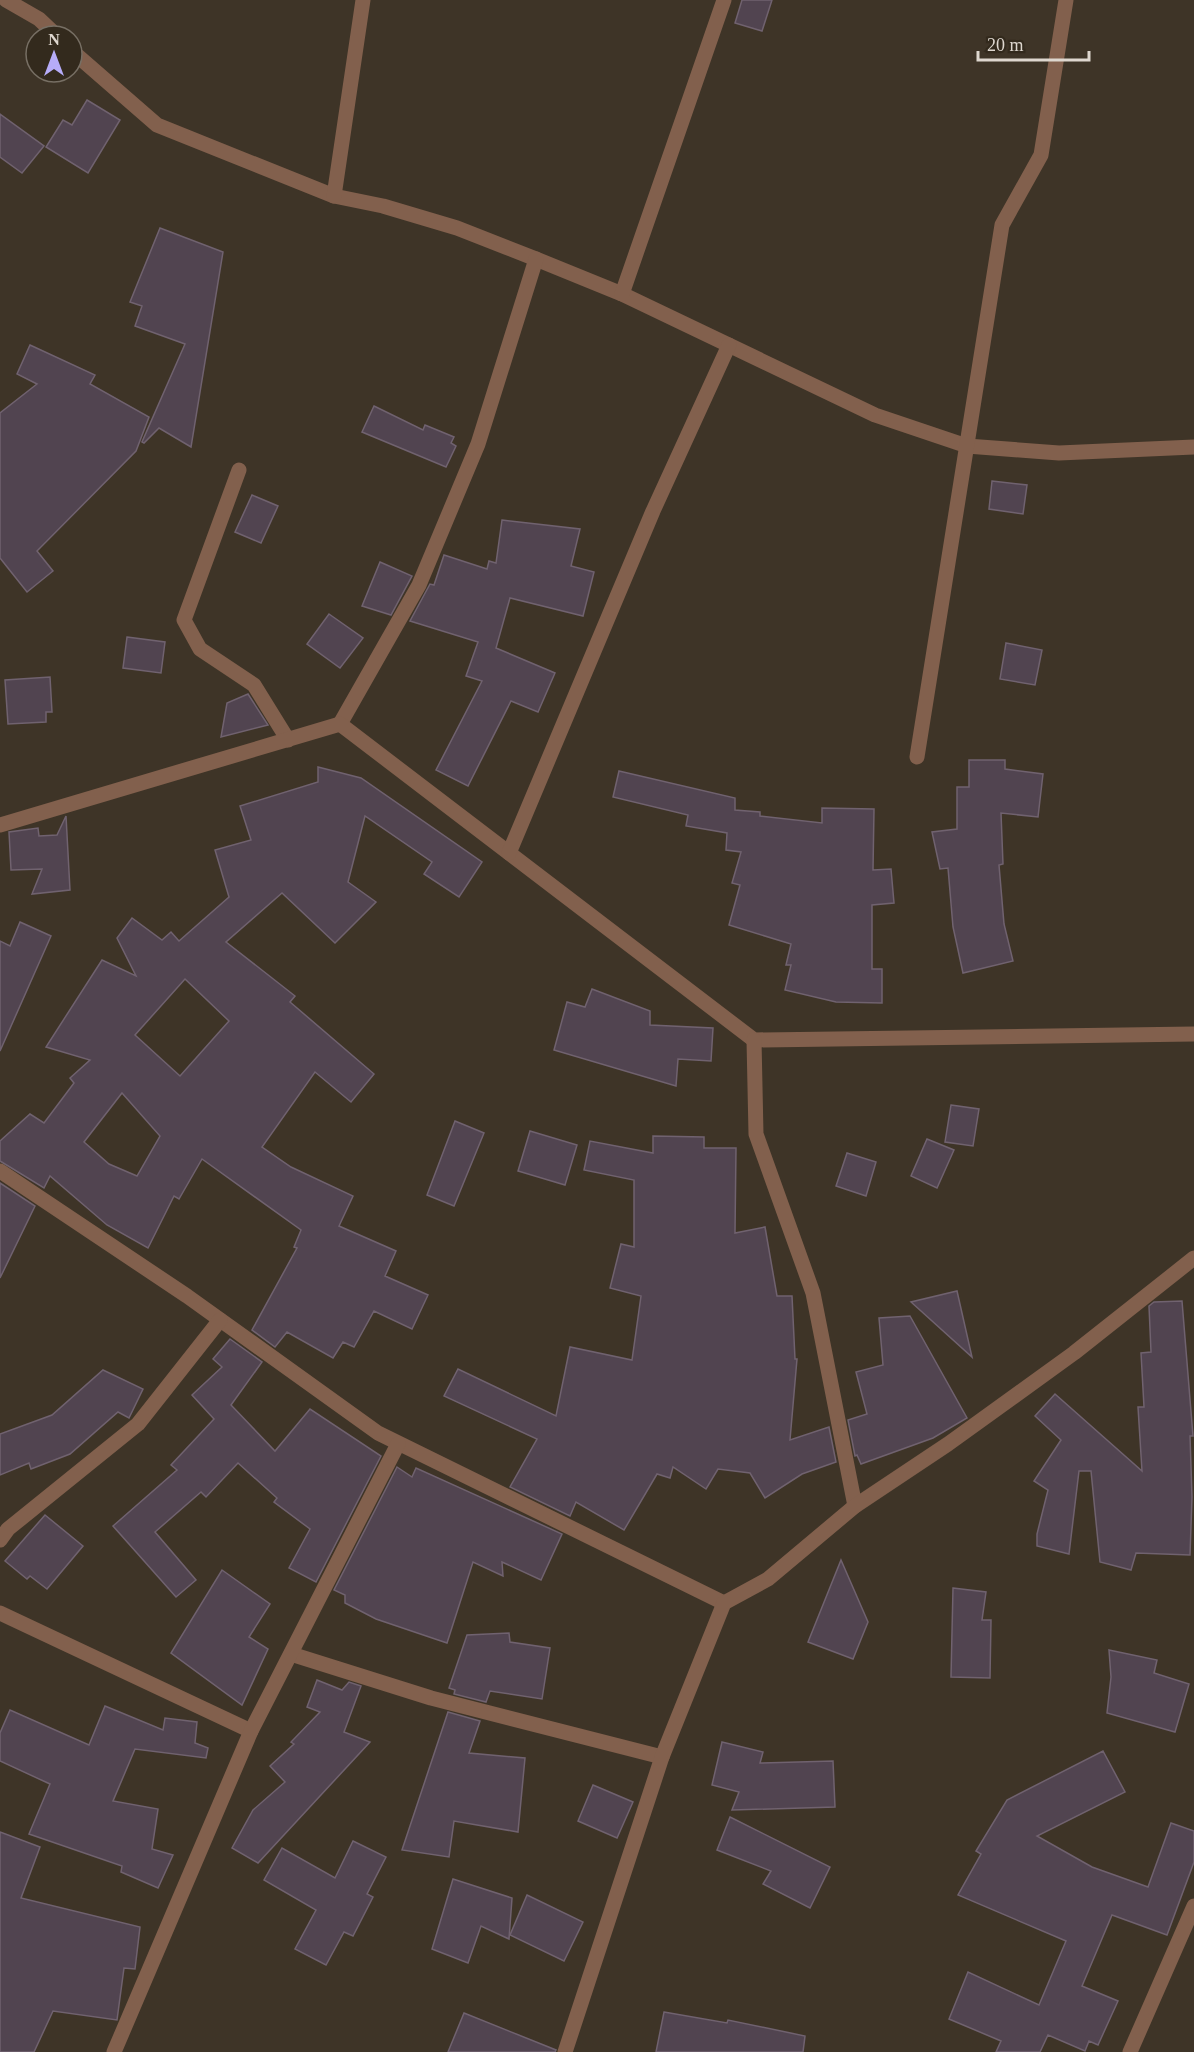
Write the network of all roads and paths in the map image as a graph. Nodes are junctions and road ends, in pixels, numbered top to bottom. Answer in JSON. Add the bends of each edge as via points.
{"nodes":[{"id":1,"x":6,"y":0,"type":"edge"},
{"id":2,"x":363,"y":0,"type":"edge"},
{"id":3,"x":724,"y":0,"type":"edge"},
{"id":4,"x":1066,"y":0,"type":"edge"},
{"id":5,"x":44,"y":24,"type":"edge"},
{"id":6,"x":84,"y":61,"type":"edge"},
{"id":7,"x":334,"y":196,"type":"junction"},
{"id":8,"x":536,"y":259,"type":"junction"},
{"id":9,"x":622,"y":294,"type":"junction"},
{"id":10,"x":729,"y":345,"type":"junction"},
{"id":11,"x":967,"y":446,"type":"junction"},
{"id":12,"x":1194,"y":447,"type":"edge"},
{"id":13,"x":239,"y":470,"type":"dead end"},
{"id":14,"x":340,"y":724,"type":"junction"},
{"id":15,"x":288,"y":740,"type":"junction"},
{"id":16,"x":917,"y":757,"type":"dead end"},
{"id":17,"x":0,"y":825,"type":"edge"},
{"id":18,"x":509,"y":853,"type":"junction"},
{"id":19,"x":1194,"y":1034,"type":"edge"},
{"id":20,"x":754,"y":1040,"type":"junction"},
{"id":21,"x":0,"y":1171,"type":"edge"},
{"id":22,"x":1194,"y":1258,"type":"edge"},
{"id":23,"x":220,"y":1320,"type":"junction"},
{"id":24,"x":398,"y":1444,"type":"junction"},
{"id":25,"x":855,"y":1506,"type":"junction"},
{"id":26,"x":0,"y":1540,"type":"edge"},
{"id":27,"x":724,"y":1603,"type":"junction"},
{"id":28,"x":0,"y":1613,"type":"edge"},
{"id":29,"x":291,"y":1654,"type":"junction"},
{"id":30,"x":251,"y":1731,"type":"junction"},
{"id":31,"x":662,"y":1757,"type":"junction"},
{"id":32,"x":1194,"y":1906,"type":"edge"},
{"id":33,"x":1133,"y":2051,"type":"edge"},
{"id":34,"x":114,"y":2052,"type":"edge"},
{"id":35,"x":565,"y":2052,"type":"edge"}],
"edges":[{"from":1,"to":5,"type":"street"},
{"from":2,"to":7,"type":"street"},
{"from":3,"to":9,"type":"street"},
{"from":4,"to":11,"type":"street","via":[[1041,155],[1002,225]]},
{"from":6,"to":7,"type":"street","via":[[157,125]]},
{"from":7,"to":8,"type":"street","via":[[457,228]]},
{"from":8,"to":9,"type":"street"},
{"from":8,"to":14,"type":"street","via":[[478,444],[419,585]]},
{"from":9,"to":10,"type":"street"},
{"from":10,"to":11,"type":"street","via":[[875,415]]},
{"from":10,"to":18,"type":"street","via":[[649,522]]},
{"from":11,"to":12,"type":"street","via":[[1059,453]]},
{"from":11,"to":16,"type":"street"},
{"from":13,"to":15,"type":"street","via":[[184,620],[200,649],[254,685]]},
{"from":14,"to":15,"type":"street"},
{"from":14,"to":18,"type":"street"},
{"from":15,"to":17,"type":"street"},
{"from":18,"to":20,"type":"street"},
{"from":19,"to":20,"type":"street"},
{"from":20,"to":25,"type":"street","via":[[756,1134],[813,1293]]},
{"from":21,"to":23,"type":"street"},
{"from":22,"to":25,"type":"street","via":[[1064,1360]]},
{"from":23,"to":24,"type":"street"},
{"from":23,"to":26,"type":"street","via":[[138,1424],[8,1529]]},
{"from":24,"to":27,"type":"street"},
{"from":24,"to":29,"type":"street"},
{"from":25,"to":27,"type":"street","via":[[768,1579]]},
{"from":27,"to":31,"type":"street"},
{"from":28,"to":30,"type":"street"},
{"from":29,"to":30,"type":"street"},
{"from":29,"to":31,"type":"street","via":[[431,1698]]},
{"from":30,"to":34,"type":"street"},
{"from":31,"to":35,"type":"street"},
{"from":32,"to":33,"type":"street"}]}
